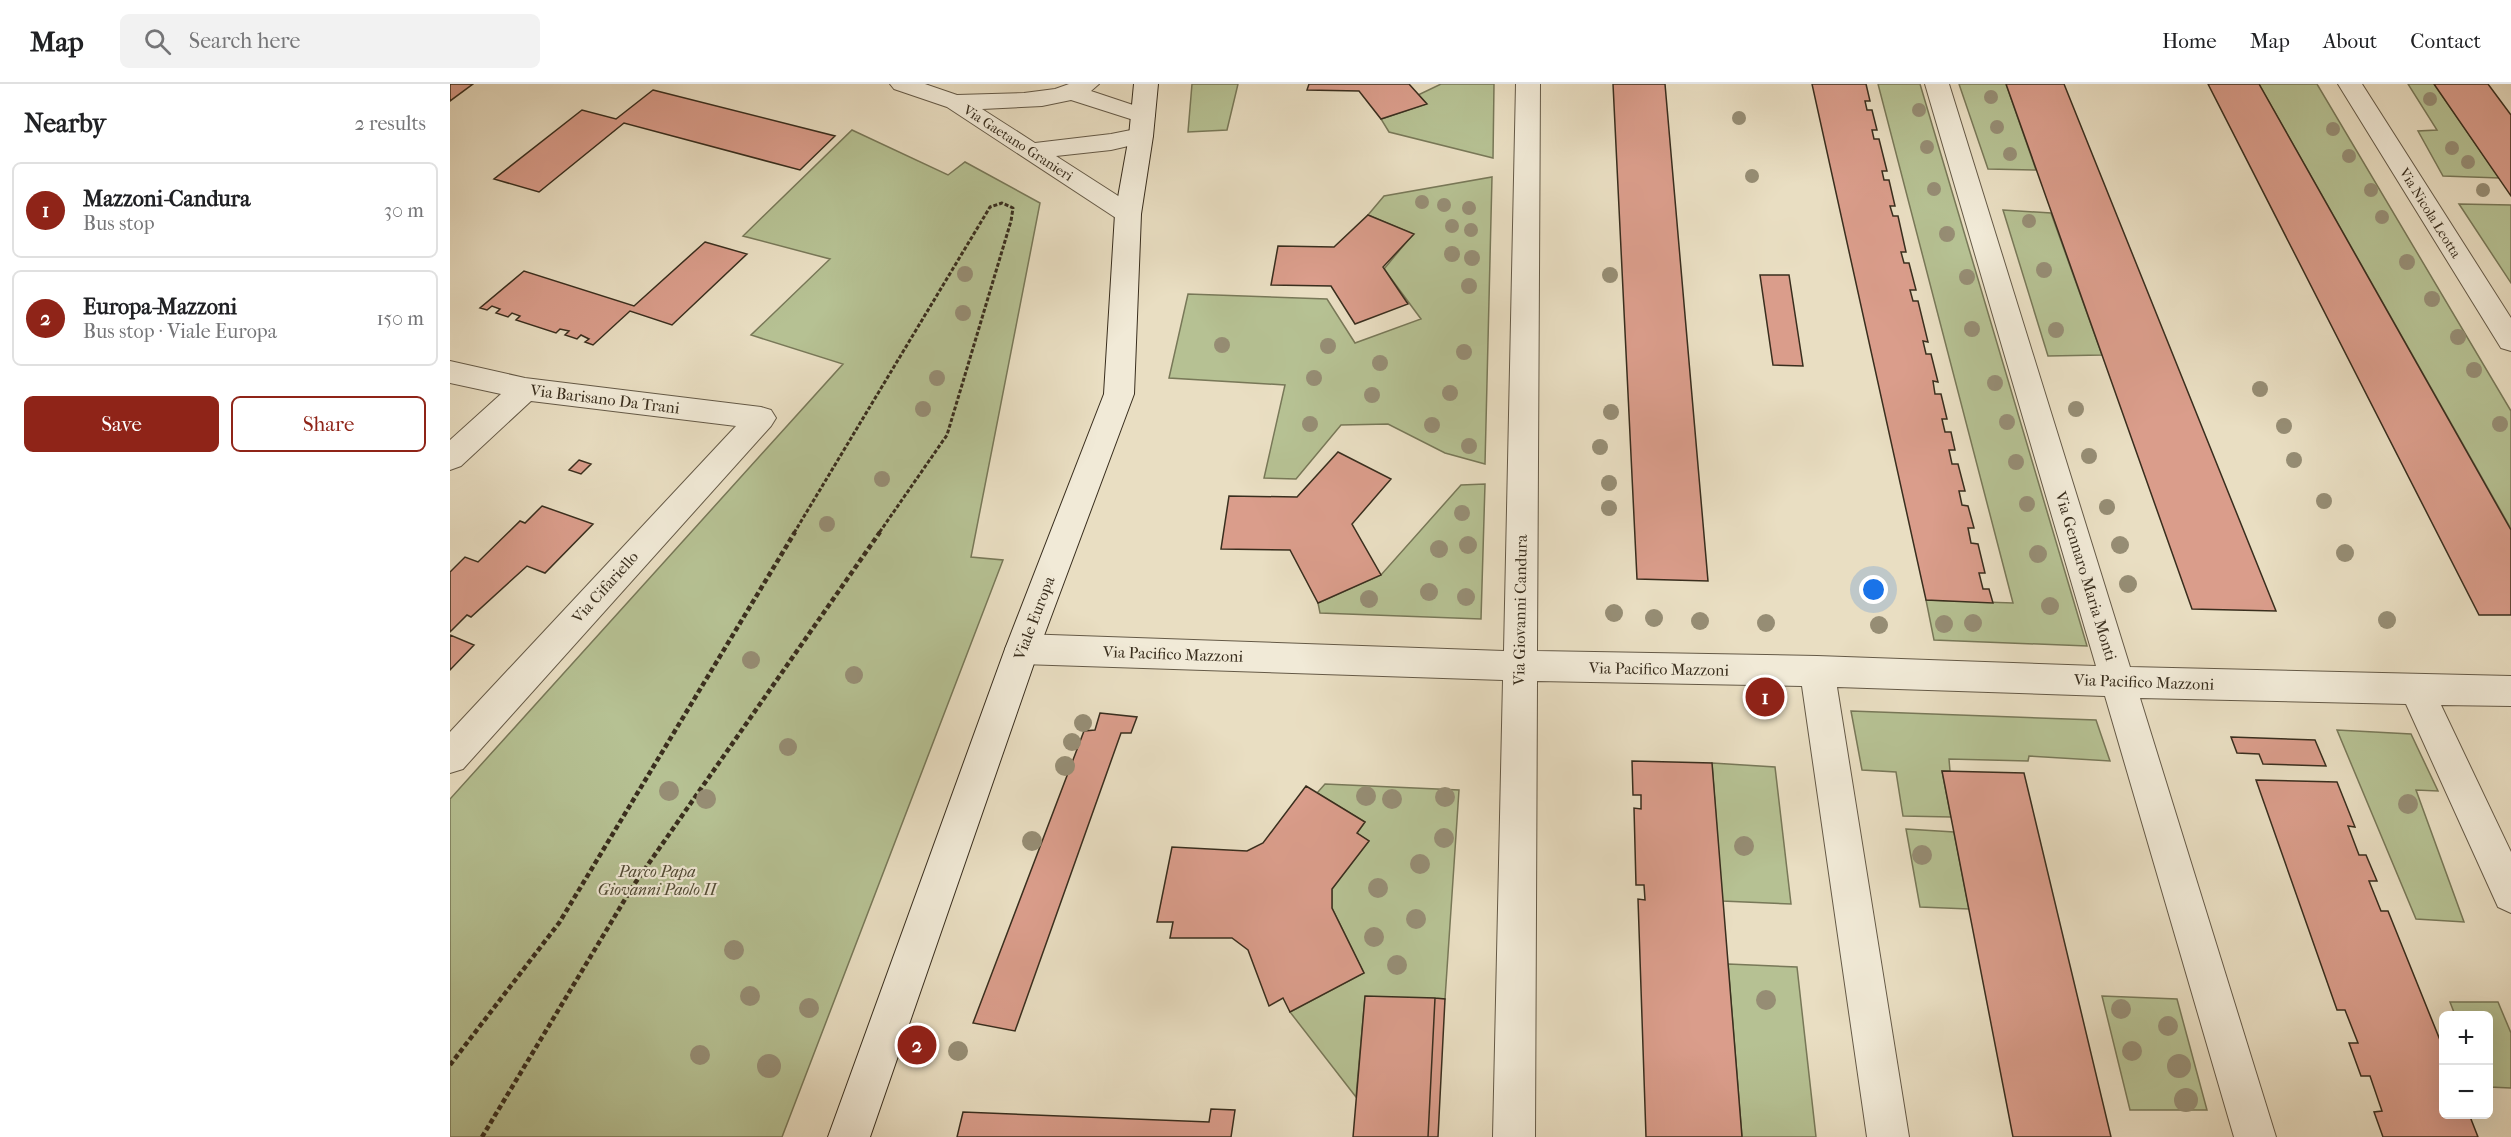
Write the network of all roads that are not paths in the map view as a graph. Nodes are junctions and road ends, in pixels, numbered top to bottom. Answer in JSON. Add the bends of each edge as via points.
{"nodes":[{"id":1,"x":902,"y":84,"type":"edge"},
{"id":2,"x":1146,"y":84,"type":"edge"},
{"id":3,"x":1528,"y":84,"type":"edge"},
{"id":4,"x":1937,"y":84,"type":"edge"},
{"id":5,"x":2350,"y":84,"type":"edge"},
{"id":6,"x":1081,"y":88,"type":"edge"},
{"id":7,"x":955,"y":102,"type":"junction"},
{"id":8,"x":1142,"y":126,"type":"junction"},
{"id":9,"x":1029,"y":151,"type":"junction"},
{"id":10,"x":1128,"y":214,"type":"junction"},
{"id":11,"x":2511,"y":341,"type":"edge"},
{"id":12,"x":450,"y":372,"type":"edge"},
{"id":13,"x":525,"y":389,"type":"junction"},
{"id":14,"x":760,"y":418,"type":"joint"},
{"id":15,"x":450,"y":458,"type":"edge"},
{"id":16,"x":1022,"y":649,"type":"junction"},
{"id":17,"x":1519,"y":666,"type":"junction"},
{"id":18,"x":1817,"y":671,"type":"junction"},
{"id":19,"x":2118,"y":681,"type":"junction"},
{"id":20,"x":2416,"y":689,"type":"junction"},
{"id":21,"x":2511,"y":691,"type":"edge"},
{"id":22,"x":450,"y":757,"type":"edge"},
{"id":23,"x":2511,"y":894,"type":"edge"},
{"id":24,"x":849,"y":1137,"type":"edge"},
{"id":25,"x":1514,"y":1137,"type":"edge"},
{"id":26,"x":1888,"y":1137,"type":"edge"},
{"id":27,"x":2255,"y":1137,"type":"edge"}],
"edges":[{"from":1,"to":7,"type":"street","name":"Via Gaetano Granieri"},
{"from":2,"to":8,"type":"street","name":"Viale Europa"},
{"from":3,"to":17,"type":"street","name":"Via Giovanni Candura"},
{"from":4,"to":19,"type":"street","name":"Via Gennaro Maria Monti"},
{"from":5,"to":11,"type":"street","name":"Via Nicola Leotta"},
{"from":6,"to":7,"type":"street","via":[[1027,100]]},
{"from":6,"to":8,"type":"street","via":[[1084,97],[1123,107]]},
{"from":7,"to":9,"type":"street","name":"Via Gaetano Granieri"},
{"from":8,"to":9,"type":"street","via":[[1112,142]]},
{"from":8,"to":10,"type":"street","name":"Viale Europa"},
{"from":9,"to":10,"type":"street","name":"Via Gaetano Granieri"},
{"from":10,"to":16,"type":"street","name":"Viale Europa","via":[[1119,394]]},
{"from":12,"to":13,"type":"street","name":"Via Barisano Da Trani"},
{"from":13,"to":14,"type":"street","name":"Via Barisano Da Trani"},
{"from":13,"to":15,"type":"street"},
{"from":14,"to":22,"type":"street","name":"Via Cifariello"},
{"from":16,"to":17,"type":"street","name":"Via Pacifico Mazzoni"},
{"from":16,"to":24,"type":"street","name":"Viale Europa"},
{"from":17,"to":18,"type":"street","name":"Via Pacifico Mazzoni"},
{"from":17,"to":25,"type":"street","name":"Via Giovanni Candura"},
{"from":18,"to":19,"type":"street","name":"Via Pacifico Mazzoni"},
{"from":18,"to":26,"type":"street"},
{"from":19,"to":20,"type":"street","name":"Via Pacifico Mazzoni"},
{"from":19,"to":27,"type":"street","name":"Via Gennaro Maria Monti"},
{"from":20,"to":21,"type":"street","name":"Via Pacifico Mazzoni"},
{"from":20,"to":23,"type":"street"}]}
